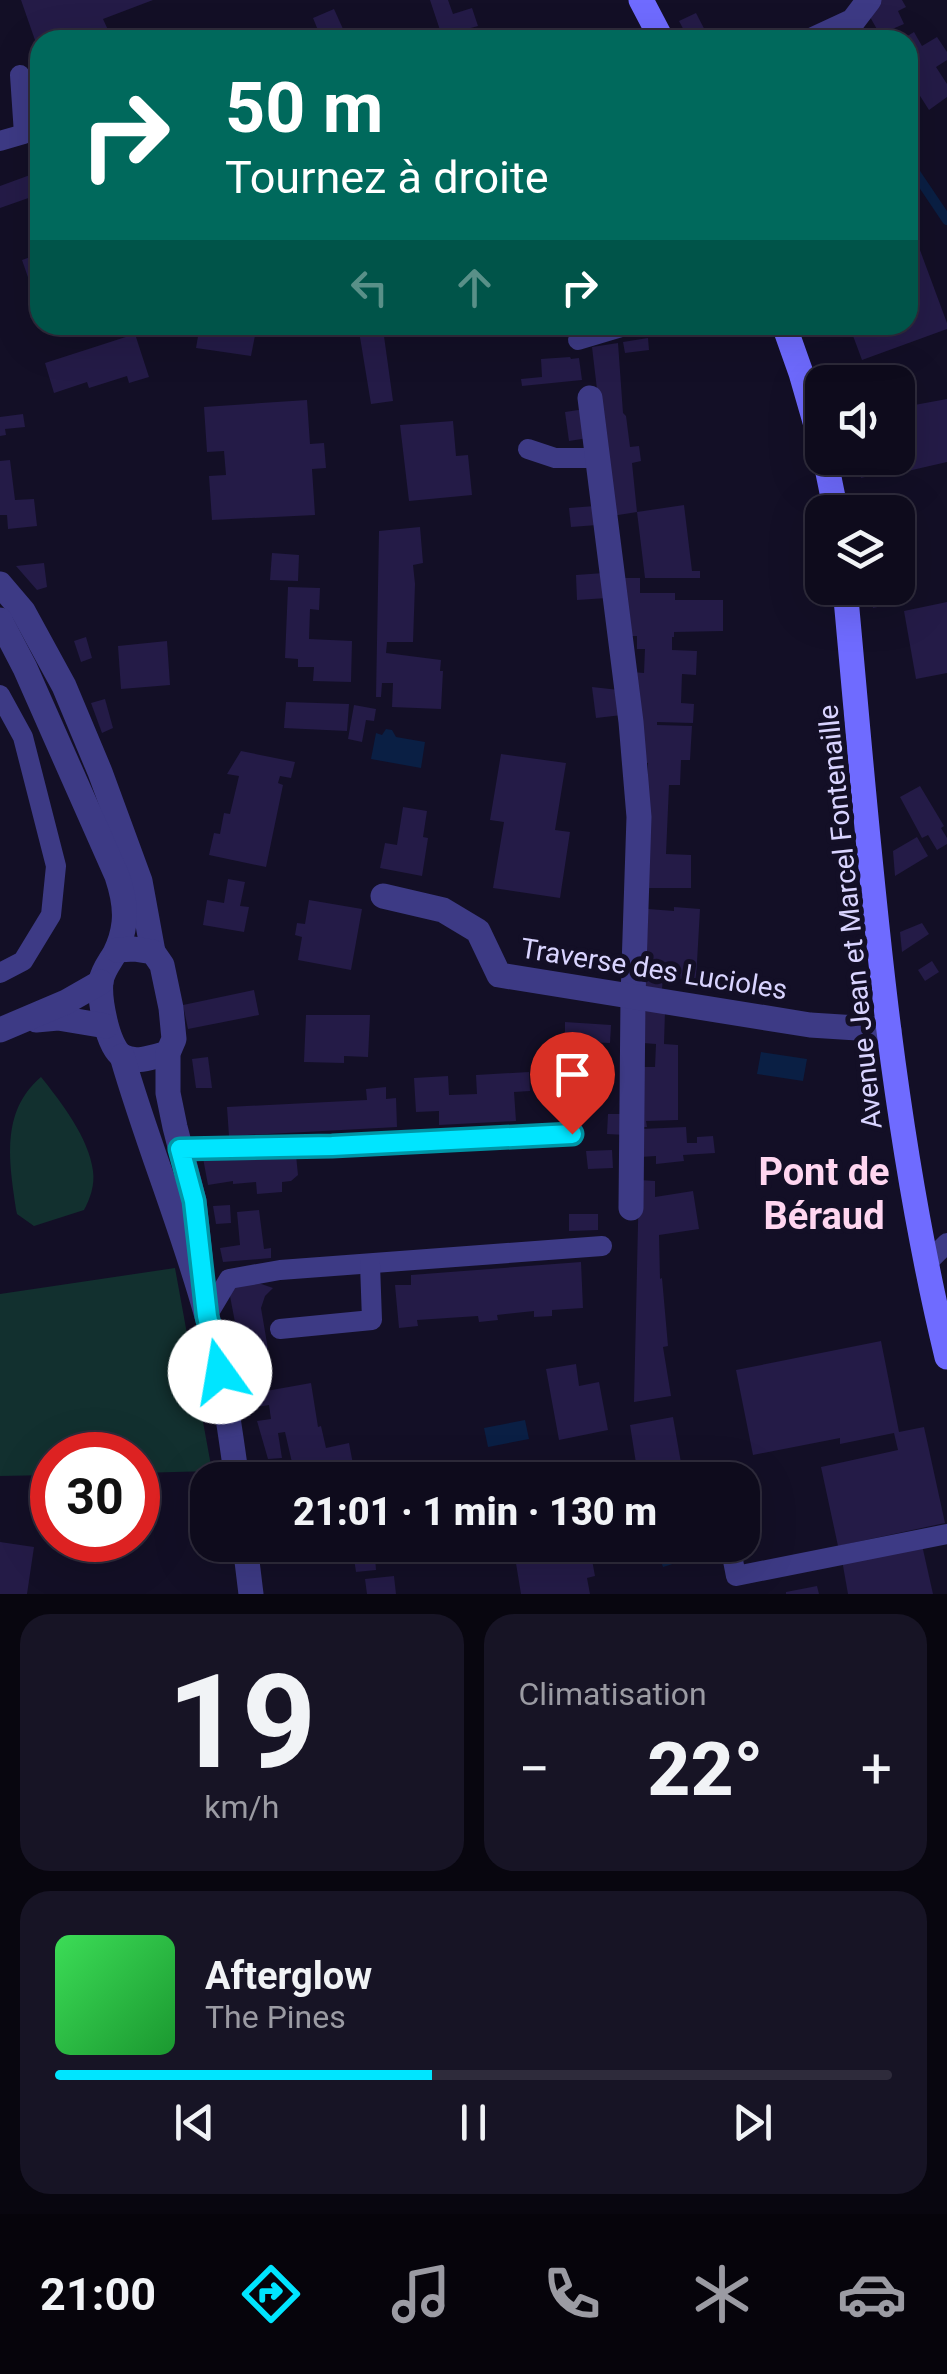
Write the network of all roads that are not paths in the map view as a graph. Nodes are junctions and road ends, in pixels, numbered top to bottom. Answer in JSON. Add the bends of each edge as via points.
{"nodes":[{"id":1,"x":641,"y":0,"type":"edge"},
{"id":2,"x":869,"y":0,"type":"edge"},
{"id":3,"x":657,"y":30,"type":"edge"},
{"id":4,"x":832,"y":30,"type":"edge"},
{"id":5,"x":20,"y":75,"type":"dead end"},
{"id":6,"x":0,"y":140,"type":"edge"},
{"id":7,"x":594,"y":335,"type":"edge"},
{"id":8,"x":788,"y":335,"type":"edge"},
{"id":9,"x":578,"y":340,"type":"dead end"},
{"id":10,"x":805,"y":386,"type":"edge"},
{"id":11,"x":590,"y":398,"type":"dead end"},
{"id":12,"x":528,"y":449,"type":"dead end"},
{"id":13,"x":598,"y":458,"type":"junction"},
{"id":14,"x":0,"y":584,"type":"edge"},
{"id":15,"x":847,"y":605,"type":"edge"},
{"id":16,"x":0,"y":620,"type":"edge"},
{"id":17,"x":0,"y":695,"type":"edge"},
{"id":18,"x":383,"y":896,"type":"dead end"},
{"id":19,"x":117,"y":950,"type":"junction"},
{"id":20,"x":153,"y":952,"type":"junction"},
{"id":21,"x":0,"y":973,"type":"edge"},
{"id":22,"x":101,"y":982,"type":"junction"},
{"id":23,"x":633,"y":997,"type":"junction"},
{"id":24,"x":8,"y":1026,"type":"edge"},
{"id":25,"x":106,"y":1026,"type":"junction"},
{"id":26,"x":889,"y":1030,"type":"junction"},
{"id":27,"x":168,"y":1053,"type":"junction"},
{"id":28,"x":122,"y":1056,"type":"junction"},
{"id":29,"x":572,"y":1134,"type":"dead end"},
{"id":30,"x":180,"y":1149,"type":"junction"},
{"id":31,"x":631,"y":1208,"type":"dead end"},
{"id":32,"x":947,"y":1243,"type":"edge"},
{"id":33,"x":602,"y":1246,"type":"dead end"},
{"id":34,"x":370,"y":1264,"type":"junction"},
{"id":35,"x":926,"y":1264,"type":"junction"},
{"id":36,"x":941,"y":1303,"type":"edge"},
{"id":37,"x":207,"y":1316,"type":"junction"},
{"id":38,"x":280,"y":1330,"type":"dead end"},
{"id":39,"x":947,"y":1356,"type":"edge"},
{"id":40,"x":235,"y":1462,"type":"edge"},
{"id":41,"x":947,"y":1534,"type":"edge"},
{"id":42,"x":244,"y":1562,"type":"edge"},
{"id":43,"x":246,"y":1562,"type":"edge"},
{"id":44,"x":733,"y":1562,"type":"edge"},
{"id":45,"x":243,"y":1594,"type":"edge"},
{"id":46,"x":251,"y":1594,"type":"edge"}],
"edges":[{"from":1,"to":3,"type":"main road"},
{"from":2,"to":4,"type":"street","via":[[853,20]]},
{"from":5,"to":6,"type":"lane","via":[[24,134]]},
{"from":7,"to":9,"type":"lane"},
{"from":8,"to":10,"type":"main road"},
{"from":11,"to":13,"type":"street"},
{"from":12,"to":13,"type":"lane","via":[[556,458]]},
{"from":13,"to":23,"type":"street","via":[[640,817]]},
{"from":14,"to":20,"type":"street","via":[[23,611],[64,686],[100,772],[140,881]]},
{"from":15,"to":26,"type":"main road","name":"Avenue Jean et Marcel Fontenaille"},
{"from":16,"to":19,"type":"street","via":[[124,897]]},
{"from":17,"to":21,"type":"lane","via":[[23,737],[56,866],[51,915],[22,962]]},
{"from":18,"to":23,"type":"street","name":"Traverse des Lucioles","via":[[442,910],[478,932],[499,974]]},
{"from":19,"to":20,"type":"street"},
{"from":19,"to":22,"type":"street"},
{"from":20,"to":27,"type":"street","via":[[171,1008],[174,1039]]},
{"from":22,"to":24,"type":"street"},
{"from":22,"to":25,"type":"street"},
{"from":23,"to":26,"type":"street","name":"Traverse des Lucioles","via":[[810,1026]]},
{"from":23,"to":31,"type":"street"},
{"from":24,"to":25,"type":"street","via":[[58,1018]]},
{"from":25,"to":28,"type":"street"},
{"from":26,"to":35,"type":"main road","name":"Avenue Jean et Marcel Fontenaille"},
{"from":27,"to":28,"type":"street"},
{"from":27,"to":30,"type":"street"},
{"from":28,"to":37,"type":"street"},
{"from":29,"to":30,"type":"lane"},
{"from":30,"to":37,"type":"street","via":[[194,1201]]},
{"from":32,"to":35,"type":"lane"},
{"from":33,"to":34,"type":"lane"},
{"from":34,"to":37,"type":"lane","via":[[229,1279]]},
{"from":34,"to":38,"type":"lane","via":[[372,1320]]},
{"from":35,"to":36,"type":"main road","name":"Avenue Jean et Marcel Fontenaille"},
{"from":36,"to":39,"type":"main road","name":"Avenue Jean et Marcel Fontenaille"},
{"from":37,"to":40,"type":"street"},
{"from":41,"to":44,"type":"lane","via":[[736,1576]]},
{"from":42,"to":45,"type":"street"},
{"from":43,"to":46,"type":"street"}]}
